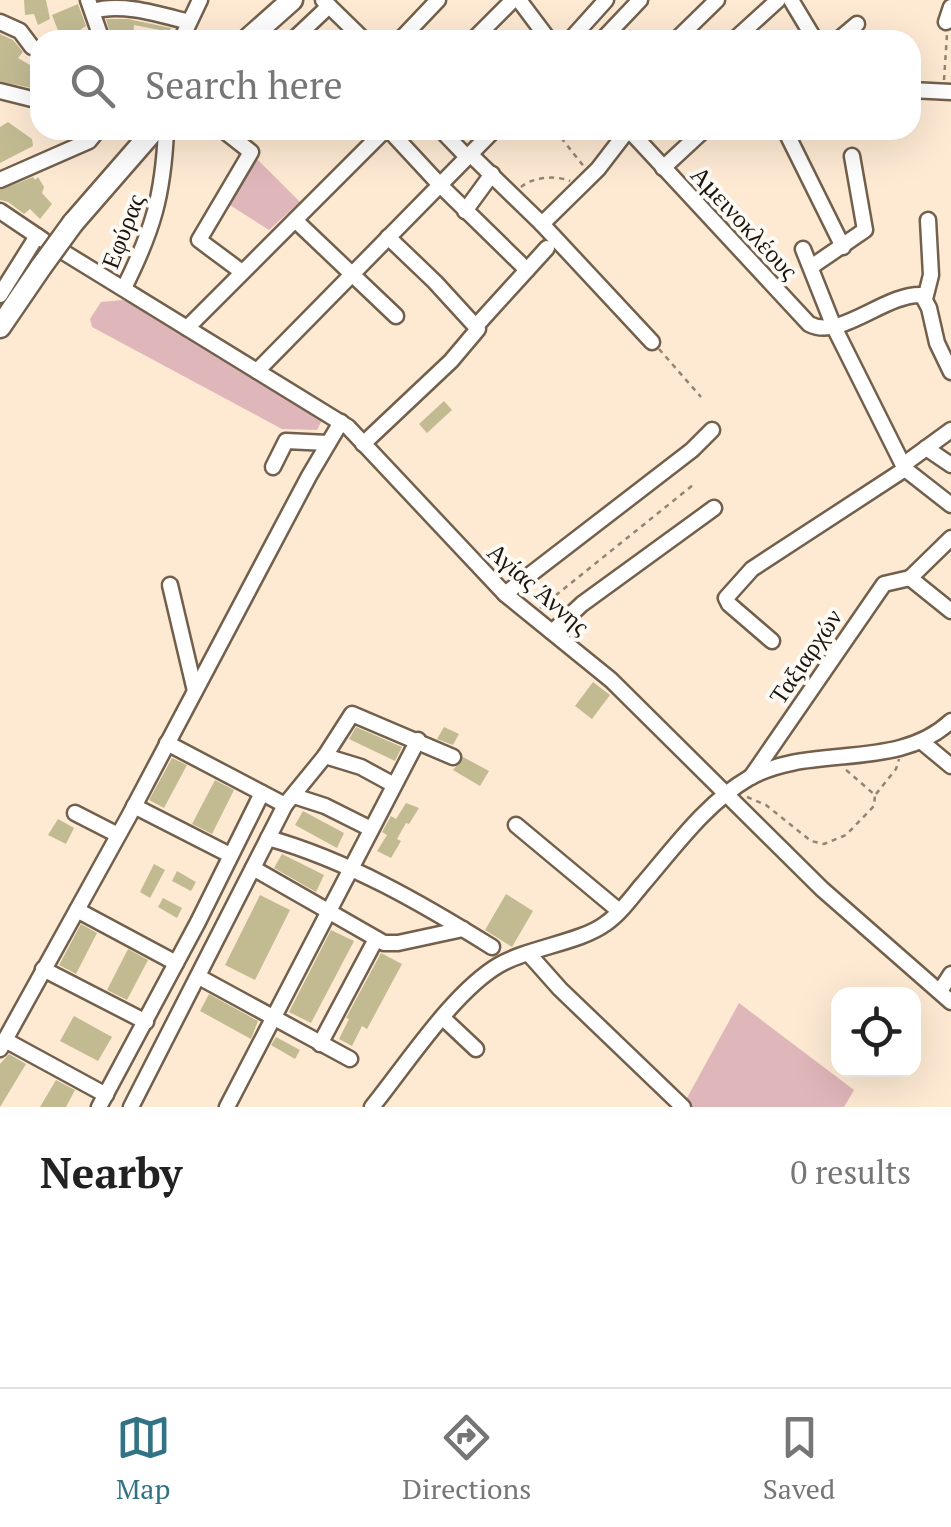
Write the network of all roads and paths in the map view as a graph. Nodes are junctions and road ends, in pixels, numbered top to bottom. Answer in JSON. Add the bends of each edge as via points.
{"nodes":[{"id":1,"x":200,"y":0,"type":"edge"},
{"id":2,"x":292,"y":0,"type":"edge"},
{"id":3,"x":438,"y":0,"type":"edge"},
{"id":4,"x":516,"y":0,"type":"edge"},
{"id":5,"x":606,"y":0,"type":"edge"},
{"id":6,"x":640,"y":0,"type":"edge"},
{"id":7,"x":717,"y":0,"type":"edge"},
{"id":8,"x":778,"y":0,"type":"edge"},
{"id":9,"x":792,"y":0,"type":"edge"},
{"id":10,"x":326,"y":3,"type":"edge"},
{"id":11,"x":90,"y":5,"type":"edge"},
{"id":12,"x":949,"y":15,"type":"edge"},
{"id":13,"x":0,"y":22,"type":"edge"},
{"id":14,"x":189,"y":22,"type":"junction"},
{"id":15,"x":856,"y":24,"type":"dead end"},
{"id":16,"x":99,"y":30,"type":"edge"},
{"id":17,"x":185,"y":30,"type":"edge"},
{"id":18,"x":258,"y":30,"type":"edge"},
{"id":19,"x":301,"y":30,"type":"edge"},
{"id":20,"x":354,"y":30,"type":"edge"},
{"id":21,"x":410,"y":30,"type":"edge"},
{"id":22,"x":484,"y":30,"type":"edge"},
{"id":23,"x":541,"y":30,"type":"edge"},
{"id":24,"x":579,"y":30,"type":"edge"},
{"id":25,"x":612,"y":30,"type":"edge"},
{"id":26,"x":686,"y":30,"type":"edge"},
{"id":27,"x":745,"y":30,"type":"edge"},
{"id":28,"x":806,"y":30,"type":"edge"},
{"id":29,"x":849,"y":30,"type":"edge"},
{"id":30,"x":30,"y":44,"type":"edge"},
{"id":31,"x":0,"y":91,"type":"edge"},
{"id":32,"x":921,"y":91,"type":"edge"},
{"id":33,"x":946,"y":92,"type":"edge"},
{"id":34,"x":30,"y":99,"type":"edge"},
{"id":35,"x":89,"y":140,"type":"edge"},
{"id":36,"x":149,"y":140,"type":"edge"},
{"id":37,"x":158,"y":140,"type":"edge"},
{"id":38,"x":236,"y":140,"type":"edge"},
{"id":39,"x":377,"y":140,"type":"edge"},
{"id":40,"x":397,"y":140,"type":"edge"},
{"id":41,"x":452,"y":140,"type":"edge"},
{"id":42,"x":484,"y":140,"type":"edge"},
{"id":43,"x":564,"y":140,"type":"edge"},
{"id":44,"x":624,"y":140,"type":"edge"},
{"id":45,"x":640,"y":140,"type":"edge"},
{"id":46,"x":693,"y":140,"type":"edge"},
{"id":47,"x":790,"y":140,"type":"edge"},
{"id":48,"x":469,"y":156,"type":"junction"},
{"id":49,"x":852,"y":156,"type":"dead end"},
{"id":50,"x":663,"y":168,"type":"junction"},
{"id":51,"x":492,"y":174,"type":"junction"},
{"id":52,"x":0,"y":180,"type":"edge"},
{"id":53,"x":583,"y":183,"type":"junction"},
{"id":54,"x":440,"y":185,"type":"junction"},
{"id":55,"x":515,"y":197,"type":"junction"},
{"id":56,"x":0,"y":211,"type":"edge"},
{"id":57,"x":466,"y":211,"type":"junction"},
{"id":58,"x":294,"y":220,"type":"junction"},
{"id":59,"x":928,"y":220,"type":"dead end"},
{"id":60,"x":542,"y":224,"type":"junction"},
{"id":61,"x":388,"y":237,"type":"junction"},
{"id":62,"x":843,"y":247,"type":"junction"},
{"id":63,"x":547,"y":248,"type":"dead end"},
{"id":64,"x":802,"y":249,"type":"dead end"},
{"id":65,"x":64,"y":253,"type":"dead end"},
{"id":66,"x":811,"y":267,"type":"junction"},
{"id":67,"x":527,"y":270,"type":"junction"},
{"id":68,"x":242,"y":272,"type":"junction"},
{"id":69,"x":352,"y":274,"type":"junction"},
{"id":70,"x":124,"y":288,"type":"junction"},
{"id":71,"x":0,"y":295,"type":"edge"},
{"id":72,"x":926,"y":299,"type":"junction"},
{"id":73,"x":396,"y":316,"type":"dead end"},
{"id":74,"x":477,"y":325,"type":"junction"},
{"id":75,"x":834,"y":327,"type":"junction"},
{"id":76,"x":0,"y":328,"type":"edge"},
{"id":77,"x":188,"y":328,"type":"junction"},
{"id":78,"x":652,"y":342,"type":"joint"},
{"id":79,"x":257,"y":371,"type":"junction"},
{"id":80,"x":951,"y":372,"type":"edge"},
{"id":81,"x":701,"y":396,"type":"dead end"},
{"id":82,"x":341,"y":422,"type":"junction"},
{"id":83,"x":712,"y":430,"type":"dead end"},
{"id":84,"x":951,"y":430,"type":"edge"},
{"id":85,"x":328,"y":443,"type":"junction"},
{"id":86,"x":363,"y":444,"type":"junction"},
{"id":87,"x":926,"y":448,"type":"junction"},
{"id":88,"x":951,"y":464,"type":"edge"},
{"id":89,"x":272,"y":467,"type":"dead end"},
{"id":90,"x":904,"y":467,"type":"junction"},
{"id":91,"x":694,"y":485,"type":"dead end"},
{"id":92,"x":951,"y":505,"type":"edge"},
{"id":93,"x":714,"y":508,"type":"dead end"},
{"id":94,"x":951,"y":538,"type":"edge"},
{"id":95,"x":910,"y":578,"type":"junction"},
{"id":96,"x":170,"y":585,"type":"dead end"},
{"id":97,"x":504,"y":594,"type":"junction"},
{"id":98,"x":951,"y":610,"type":"edge"},
{"id":99,"x":531,"y":616,"type":"junction"},
{"id":100,"x":552,"y":632,"type":"junction"},
{"id":101,"x":772,"y":641,"type":"dead end"},
{"id":102,"x":196,"y":691,"type":"junction"},
{"id":103,"x":951,"y":722,"type":"edge"},
{"id":104,"x":418,"y":740,"type":"junction"},
{"id":105,"x":922,"y":742,"type":"junction"},
{"id":106,"x":167,"y":743,"type":"junction"},
{"id":107,"x":902,"y":748,"type":"junction"},
{"id":108,"x":325,"y":756,"type":"junction"},
{"id":109,"x":453,"y":757,"type":"dead end"},
{"id":110,"x":832,"y":758,"type":"junction"},
{"id":111,"x":951,"y":766,"type":"edge"},
{"id":112,"x":750,"y":778,"type":"junction"},
{"id":113,"x":394,"y":785,"type":"junction"},
{"id":114,"x":730,"y":792,"type":"junction"},
{"id":115,"x":262,"y":793,"type":"junction"},
{"id":116,"x":875,"y":795,"type":"junction"},
{"id":117,"x":289,"y":800,"type":"junction"},
{"id":118,"x":134,"y":806,"type":"junction"},
{"id":119,"x":75,"y":813,"type":"dead end"},
{"id":120,"x":516,"y":825,"type":"dead end"},
{"id":121,"x":371,"y":829,"type":"junction"},
{"id":122,"x":118,"y":835,"type":"junction"},
{"id":123,"x":268,"y":838,"type":"junction"},
{"id":124,"x":230,"y":855,"type":"junction"},
{"id":125,"x":253,"y":868,"type":"junction"},
{"id":126,"x":350,"y":870,"type":"junction"},
{"id":127,"x":77,"y":910,"type":"junction"},
{"id":128,"x":329,"y":910,"type":"junction"},
{"id":129,"x":618,"y":910,"type":"junction"},
{"id":130,"x":463,"y":929,"type":"junction"},
{"id":131,"x":376,"y":939,"type":"junction"},
{"id":132,"x":492,"y":947,"type":"dead end"},
{"id":133,"x":528,"y":953,"type":"junction"},
{"id":134,"x":176,"y":963,"type":"junction"},
{"id":135,"x":44,"y":968,"type":"junction"},
{"id":136,"x":951,"y":974,"type":"edge"},
{"id":137,"x":199,"y":976,"type":"junction"},
{"id":138,"x":946,"y":996,"type":"edge"},
{"id":139,"x":274,"y":1017,"type":"junction"},
{"id":140,"x":443,"y":1018,"type":"junction"},
{"id":141,"x":146,"y":1022,"type":"junction"},
{"id":142,"x":2,"y":1044,"type":"edge"},
{"id":143,"x":320,"y":1044,"type":"junction"},
{"id":144,"x":476,"y":1049,"type":"dead end"},
{"id":145,"x":350,"y":1059,"type":"dead end"},
{"id":146,"x":102,"y":1101,"type":"edge"},
{"id":147,"x":130,"y":1107,"type":"edge"},
{"id":148,"x":227,"y":1107,"type":"edge"},
{"id":149,"x":372,"y":1107,"type":"edge"},
{"id":150,"x":683,"y":1107,"type":"edge"}],
"edges":[{"from":1,"to":14,"type":"street"},
{"from":2,"to":18,"type":"highway"},
{"from":3,"to":21,"type":"street"},
{"from":4,"to":22,"type":"street"},
{"from":4,"to":23,"type":"street"},
{"from":5,"to":24,"type":"street"},
{"from":6,"to":25,"type":"street"},
{"from":7,"to":26,"type":"street"},
{"from":8,"to":27,"type":"street"},
{"from":9,"to":28,"type":"street"},
{"from":10,"to":19,"type":"street"},
{"from":10,"to":20,"type":"street"},
{"from":11,"to":14,"type":"street"},
{"from":11,"to":16,"type":"street"},
{"from":12,"to":33,"type":"path"},
{"from":13,"to":30,"type":"street"},
{"from":14,"to":17,"type":"street"},
{"from":15,"to":29,"type":"street"},
{"from":31,"to":34,"type":"street"},
{"from":32,"to":33,"type":"street"},
{"from":35,"to":52,"type":"street"},
{"from":36,"to":76,"type":"highway","bridge":true,"via":[[73,223]]},
{"from":37,"to":70,"type":"street","name":"Εφύρας","via":[[163,188]]},
{"from":38,"to":68,"type":"street","via":[[251,152],[199,240]]},
{"from":39,"to":58,"type":"street"},
{"from":40,"to":54,"type":"street"},
{"from":41,"to":48,"type":"street"},
{"from":42,"to":48,"type":"street"},
{"from":43,"to":53,"type":"path","via":[[586,168]]},
{"from":44,"to":53,"type":"street"},
{"from":45,"to":50,"type":"street","name":"Αμεινοκλέους"},
{"from":46,"to":50,"type":"street"},
{"from":47,"to":62,"type":"street"},
{"from":48,"to":51,"type":"street"},
{"from":48,"to":54,"type":"street"},
{"from":49,"to":62,"type":"street","via":[[865,230]]},
{"from":50,"to":75,"type":"street","name":"Αμεινοκλέους","via":[[809,324]]},
{"from":51,"to":55,"type":"street"},
{"from":51,"to":57,"type":"street"},
{"from":53,"to":55,"type":"path","via":[[535,180]]},
{"from":53,"to":60,"type":"street"},
{"from":54,"to":57,"type":"street"},
{"from":54,"to":61,"type":"street"},
{"from":55,"to":60,"type":"street"},
{"from":56,"to":71,"type":"street","via":[[40,238]]},
{"from":57,"to":67,"type":"street"},
{"from":58,"to":68,"type":"street"},
{"from":58,"to":69,"type":"street"},
{"from":59,"to":72,"type":"street"},
{"from":60,"to":78,"type":"street"},
{"from":61,"to":69,"type":"street"},
{"from":61,"to":74,"type":"street"},
{"from":62,"to":66,"type":"street"},
{"from":63,"to":67,"type":"street"},
{"from":64,"to":66,"type":"street"},
{"from":65,"to":70,"type":"street","name":"Αγίας Άννης"},
{"from":66,"to":75,"type":"street"},
{"from":67,"to":74,"type":"street"},
{"from":68,"to":77,"type":"street"},
{"from":69,"to":73,"type":"street"},
{"from":69,"to":79,"type":"street"},
{"from":70,"to":77,"type":"street","name":"Αγίας Άννης"},
{"from":72,"to":75,"type":"street","via":[[915,294],[893,300]]},
{"from":72,"to":80,"type":"street"},
{"from":74,"to":86,"type":"street","via":[[462,349]]},
{"from":75,"to":90,"type":"street"},
{"from":77,"to":79,"type":"street","name":"Αγίας Άννης"},
{"from":78,"to":81,"type":"path"},
{"from":79,"to":82,"type":"street","name":"Αγίας Άννης"},
{"from":82,"to":85,"type":"street"},
{"from":82,"to":86,"type":"street","name":"Αγίας Άννης"},
{"from":83,"to":97,"type":"street"},
{"from":84,"to":87,"type":"street"},
{"from":85,"to":89,"type":"street","via":[[286,441]]},
{"from":85,"to":102,"type":"street"},
{"from":86,"to":97,"type":"street","name":"Αγίας Άννης"},
{"from":87,"to":88,"type":"street"},
{"from":87,"to":90,"type":"street"},
{"from":90,"to":92,"type":"street"},
{"from":90,"to":101,"type":"street","via":[[735,586],[729,604]]},
{"from":91,"to":99,"type":"path"},
{"from":93,"to":100,"type":"street"},
{"from":94,"to":95,"type":"street","name":"Ταξιαρχών"},
{"from":95,"to":98,"type":"street"},
{"from":95,"to":112,"type":"street","name":"Ταξιαρχών","via":[[884,584]]},
{"from":96,"to":102,"type":"street"},
{"from":97,"to":99,"type":"street","name":"Αγίας Άννης"},
{"from":99,"to":100,"type":"street","name":"Αγίας Άννης"},
{"from":100,"to":114,"type":"street","name":"Αγίας Άννης"},
{"from":102,"to":106,"type":"street"},
{"from":103,"to":105,"type":"street"},
{"from":104,"to":108,"type":"street","via":[[352,714]]},
{"from":104,"to":109,"type":"street"},
{"from":104,"to":113,"type":"street"},
{"from":105,"to":107,"type":"street"},
{"from":105,"to":111,"type":"street"},
{"from":106,"to":115,"type":"street"},
{"from":106,"to":118,"type":"street"},
{"from":107,"to":110,"type":"street"},
{"from":107,"to":116,"type":"path","via":[[896,770]]},
{"from":108,"to":113,"type":"street"},
{"from":108,"to":117,"type":"street"},
{"from":110,"to":112,"type":"street"},
{"from":110,"to":116,"type":"path"},
{"from":112,"to":114,"type":"street"},
{"from":113,"to":121,"type":"street"},
{"from":114,"to":116,"type":"path","via":[[766,805],[824,844],[846,835],[874,806]]},
{"from":114,"to":129,"type":"street"},
{"from":114,"to":138,"type":"street","name":"Αγίας Άννης","via":[[822,889]]},
{"from":115,"to":117,"type":"street"},
{"from":115,"to":124,"type":"street"},
{"from":117,"to":121,"type":"street","via":[[325,806]]},
{"from":117,"to":123,"type":"street"},
{"from":118,"to":122,"type":"street"},
{"from":118,"to":124,"type":"street"},
{"from":119,"to":122,"type":"street"},
{"from":120,"to":129,"type":"street"},
{"from":121,"to":126,"type":"street"},
{"from":122,"to":127,"type":"street"},
{"from":123,"to":125,"type":"street"},
{"from":123,"to":126,"type":"street"},
{"from":124,"to":134,"type":"street"},
{"from":125,"to":128,"type":"street"},
{"from":125,"to":137,"type":"street"},
{"from":126,"to":128,"type":"street"},
{"from":126,"to":130,"type":"street"},
{"from":127,"to":134,"type":"street"},
{"from":127,"to":135,"type":"street"},
{"from":128,"to":131,"type":"street"},
{"from":128,"to":139,"type":"street"},
{"from":129,"to":133,"type":"street","via":[[604,925]]},
{"from":130,"to":131,"type":"street","via":[[398,943]]},
{"from":130,"to":132,"type":"street"},
{"from":131,"to":143,"type":"street"},
{"from":133,"to":140,"type":"street","via":[[481,978]]},
{"from":133,"to":150,"type":"street"},
{"from":134,"to":141,"type":"street"},
{"from":135,"to":141,"type":"street"},
{"from":135,"to":142,"type":"street"},
{"from":136,"to":138,"type":"street"},
{"from":137,"to":139,"type":"street"},
{"from":137,"to":147,"type":"street"},
{"from":139,"to":143,"type":"street"},
{"from":139,"to":148,"type":"street"},
{"from":140,"to":144,"type":"street"},
{"from":140,"to":149,"type":"street"},
{"from":141,"to":146,"type":"street"},
{"from":142,"to":146,"type":"street"},
{"from":143,"to":145,"type":"street"}]}
